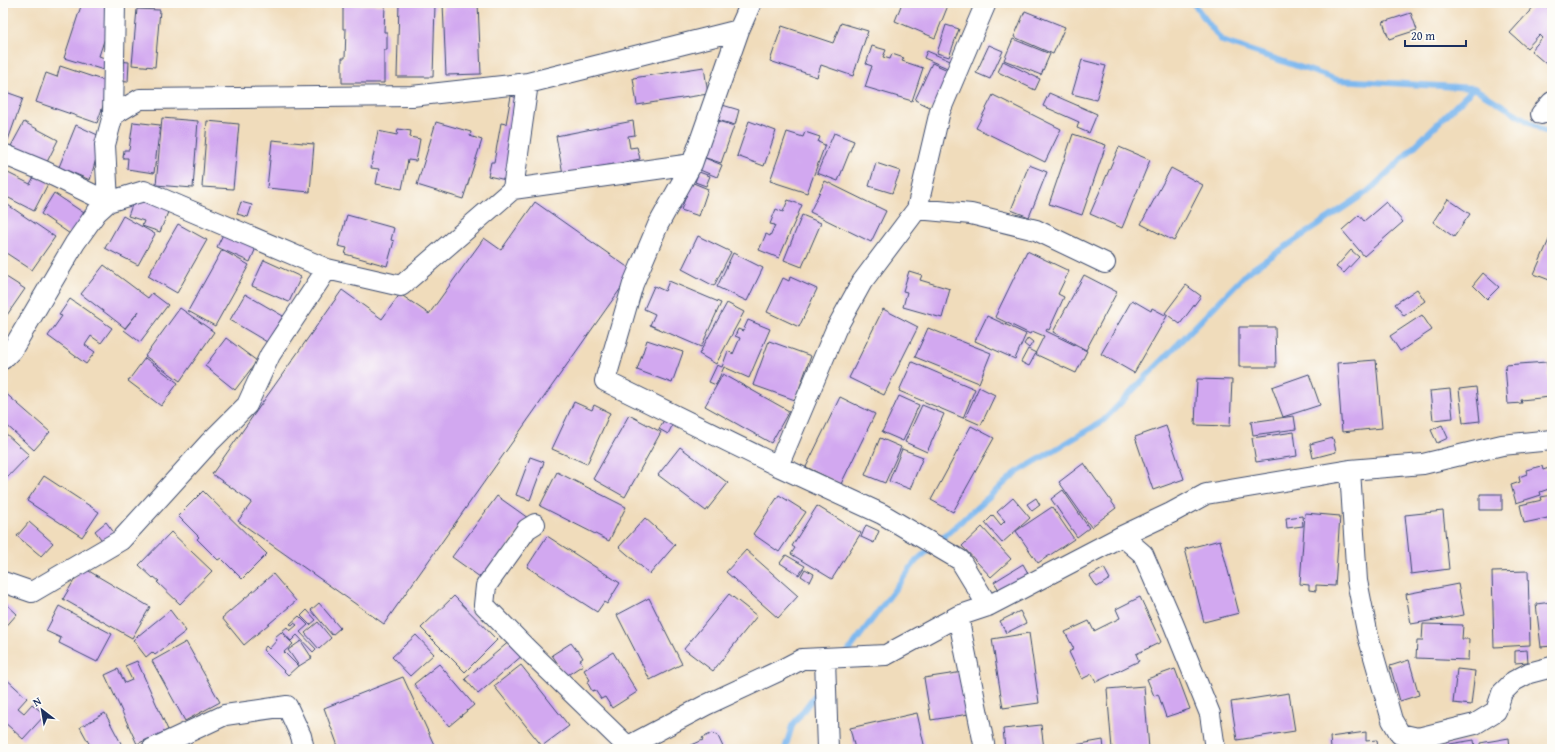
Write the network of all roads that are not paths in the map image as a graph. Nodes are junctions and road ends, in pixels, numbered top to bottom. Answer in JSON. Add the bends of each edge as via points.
{"nodes":[{"id":1,"x":115,"y":3,"type":"edge"},
{"id":2,"x":750,"y":3,"type":"edge"},
{"id":3,"x":986,"y":3,"type":"edge"},
{"id":4,"x":739,"y":30,"type":"junction"},
{"id":5,"x":528,"y":83,"type":"junction"},
{"id":6,"x":113,"y":115,"type":"junction"},
{"id":7,"x":3,"y":154,"type":"edge"},
{"id":8,"x":692,"y":164,"type":"junction"},
{"id":9,"x":513,"y":189,"type":"junction"},
{"id":10,"x":108,"y":202,"type":"junction"},
{"id":11,"x":917,"y":209,"type":"junction"},
{"id":12,"x":1104,"y":263,"type":"dead end"},
{"id":13,"x":327,"y":269,"type":"junction"},
{"id":14,"x":3,"y":359,"type":"edge"},
{"id":15,"x":1552,"y":440,"type":"edge"},
{"id":16,"x":778,"y":466,"type":"junction"},
{"id":17,"x":1350,"y":470,"type":"junction"},
{"id":18,"x":535,"y":524,"type":"dead end"},
{"id":19,"x":1122,"y":536,"type":"junction"},
{"id":20,"x":3,"y":582,"type":"edge"},
{"id":21,"x":988,"y":606,"type":"junction"},
{"id":22,"x":958,"y":616,"type":"junction"},
{"id":23,"x":825,"y":659,"type":"junction"},
{"id":24,"x":1552,"y":666,"type":"edge"},
{"id":25,"x":1420,"y":744,"type":"edge"},
{"id":26,"x":626,"y":748,"type":"edge"},
{"id":27,"x":152,"y":749,"type":"edge"},
{"id":28,"x":304,"y":749,"type":"edge"},
{"id":29,"x":828,"y":749,"type":"edge"},
{"id":30,"x":985,"y":749,"type":"edge"},
{"id":31,"x":1215,"y":749,"type":"edge"}],
"edges":[{"from":1,"to":6,"type":"street"},
{"from":2,"to":4,"type":"street"},
{"from":3,"to":11,"type":"street","via":[[940,111]]},
{"from":4,"to":5,"type":"street"},
{"from":4,"to":8,"type":"street"},
{"from":5,"to":6,"type":"street","via":[[412,96],[140,98]]},
{"from":5,"to":9,"type":"street"},
{"from":6,"to":10,"type":"street","via":[[105,146]]},
{"from":7,"to":10,"type":"street"},
{"from":8,"to":9,"type":"street"},
{"from":8,"to":16,"type":"street","via":[[658,225],[633,284],[605,381]]},
{"from":9,"to":13,"type":"street","via":[[401,286]]},
{"from":10,"to":13,"type":"street","via":[[144,190]]},
{"from":10,"to":14,"type":"street","via":[[97,212],[75,243],[12,350]]},
{"from":11,"to":12,"type":"street","via":[[971,214],[1036,230]]},
{"from":11,"to":16,"type":"street","via":[[862,282],[840,322]]},
{"from":13,"to":20,"type":"street","via":[[270,355],[247,405],[121,540],[32,592]]},
{"from":15,"to":17,"type":"street","via":[[1502,445],[1423,464]]},
{"from":16,"to":21,"type":"street","via":[[882,514],[960,560]]},
{"from":17,"to":19,"type":"street","via":[[1206,494]]},
{"from":17,"to":25,"type":"street","via":[[1357,581],[1368,636],[1392,720],[1400,734]]},
{"from":18,"to":26,"type":"street","via":[[527,530],[486,586],[484,605]]},
{"from":19,"to":21,"type":"street"},
{"from":19,"to":31,"type":"street","via":[[1143,554],[1210,714]]},
{"from":21,"to":22,"type":"street"},
{"from":22,"to":23,"type":"street","via":[[886,654]]},
{"from":22,"to":30,"type":"street"},
{"from":23,"to":26,"type":"street","via":[[802,659],[706,705]]},
{"from":23,"to":29,"type":"street"},
{"from":24,"to":25,"type":"street","via":[[1514,681],[1502,693],[1496,711],[1475,724]]},
{"from":27,"to":28,"type":"street","via":[[225,715],[287,706]]}]}
